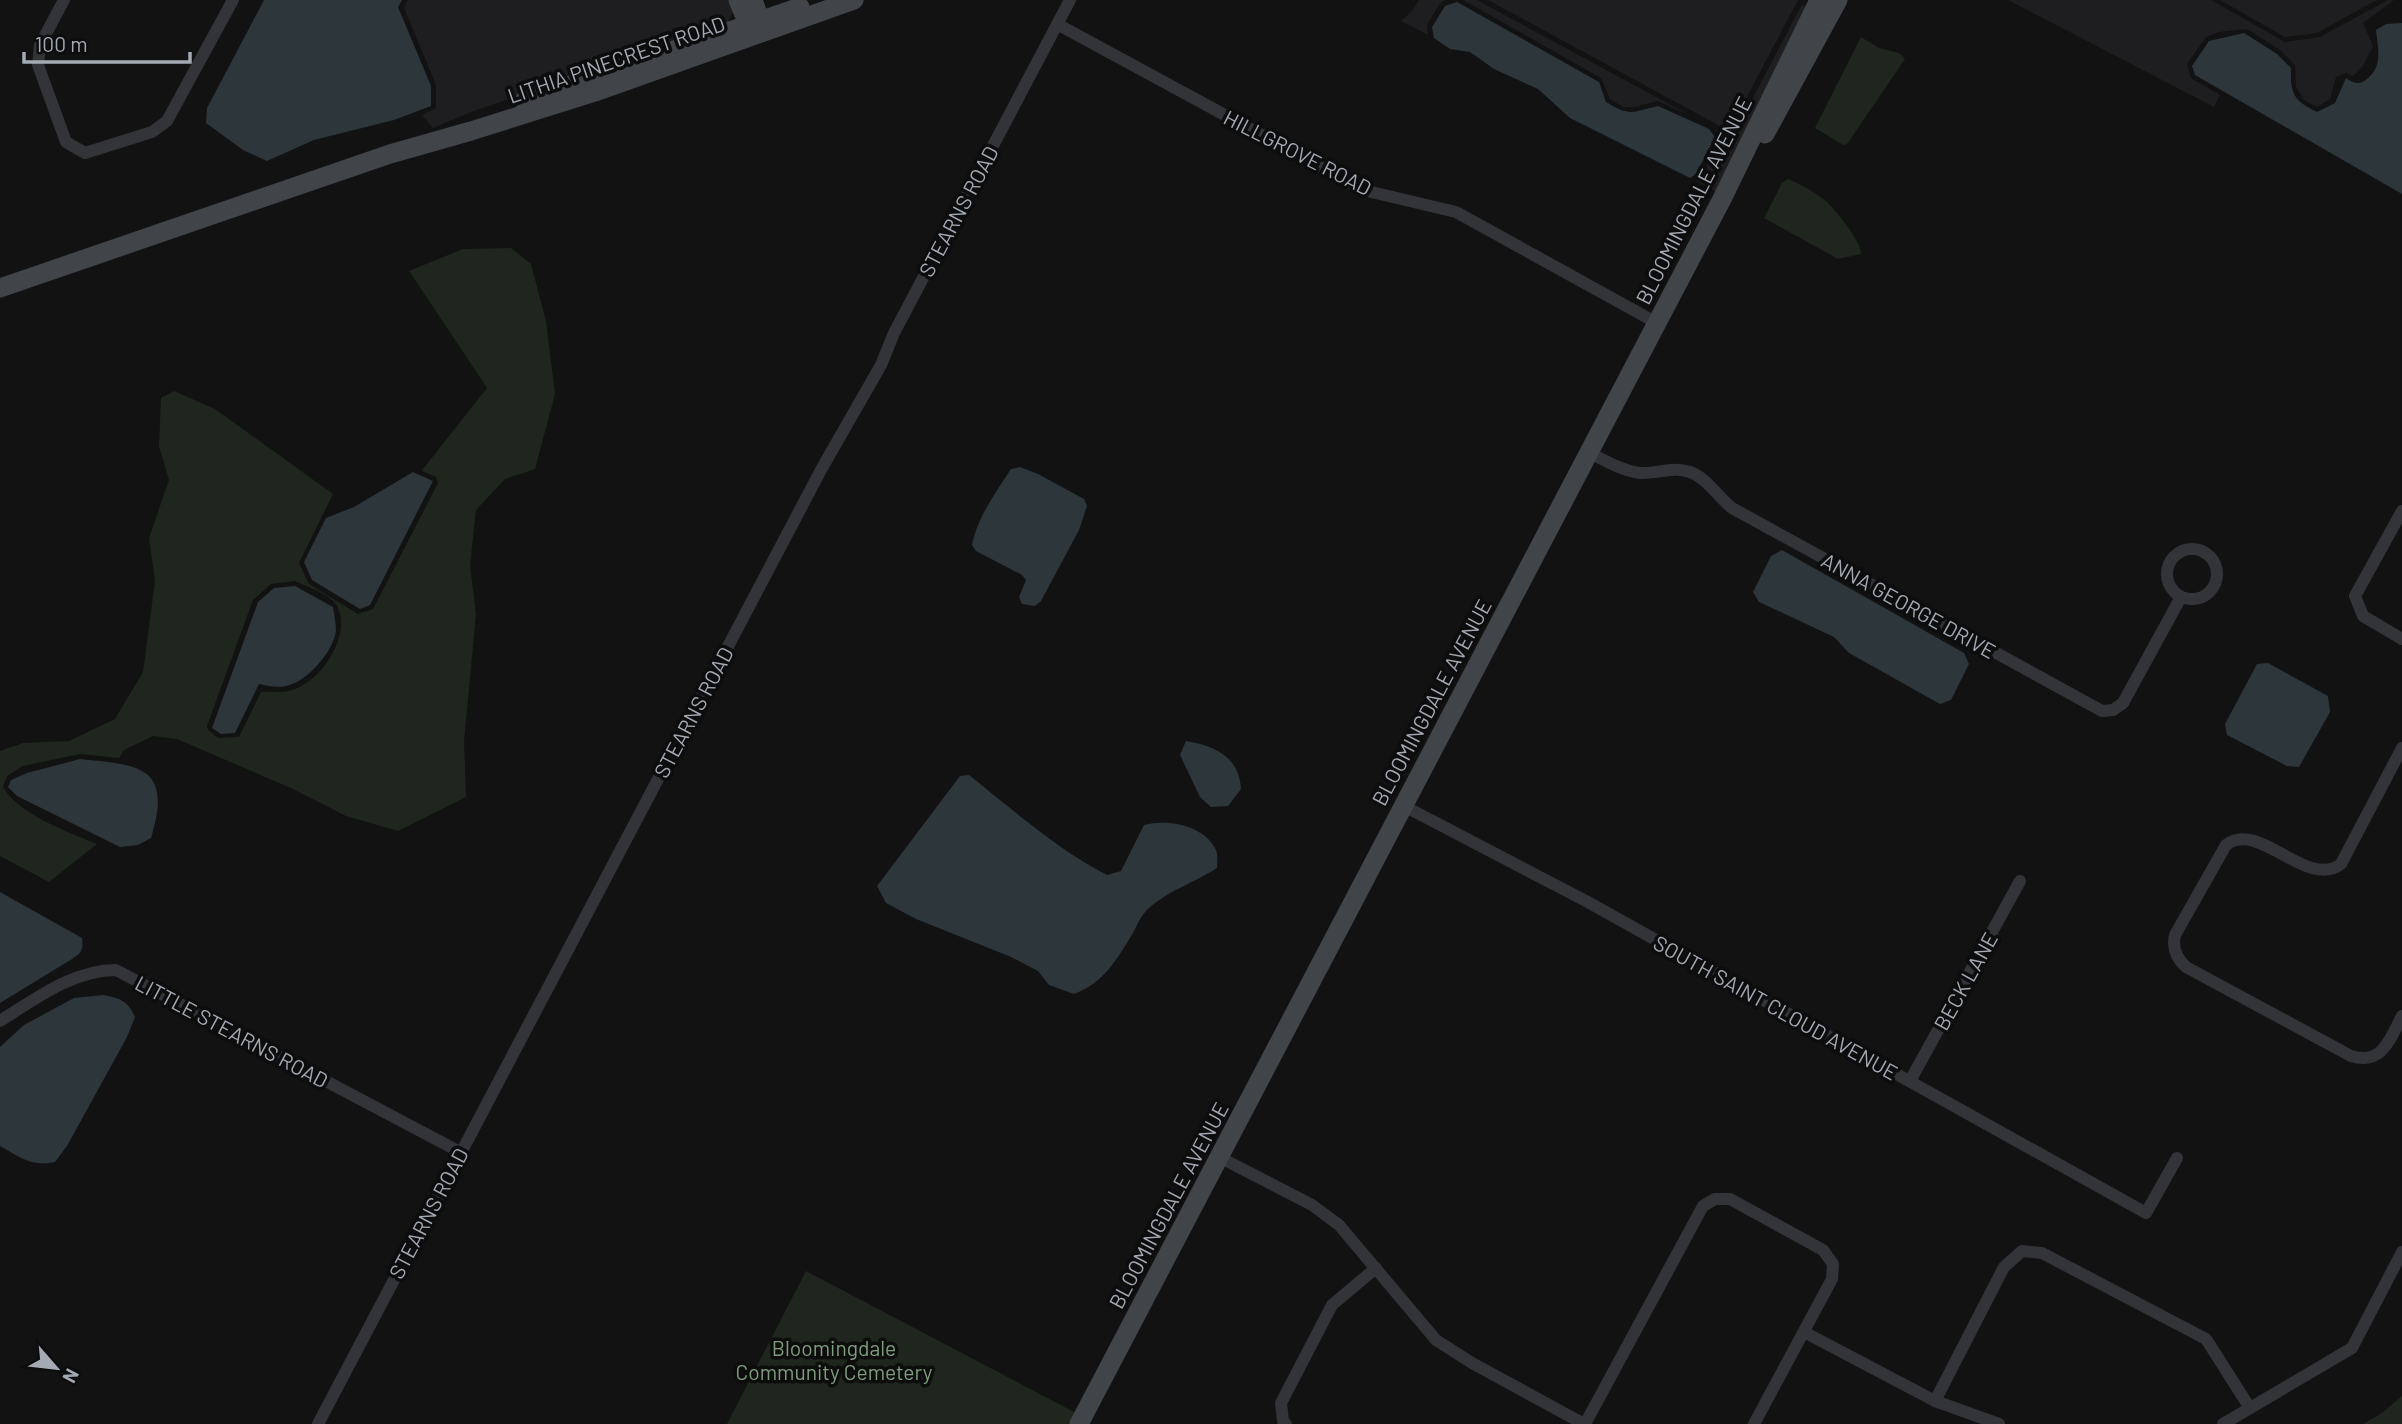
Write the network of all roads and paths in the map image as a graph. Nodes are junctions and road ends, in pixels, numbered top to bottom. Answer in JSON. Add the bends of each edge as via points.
{"nodes":[{"id":1,"x":64,"y":0,"type":"edge"},
{"id":2,"x":233,"y":0,"type":"edge"},
{"id":3,"x":821,"y":0,"type":"edge"},
{"id":4,"x":854,"y":0,"type":"edge"},
{"id":5,"x":1070,"y":0,"type":"edge"},
{"id":6,"x":1818,"y":0,"type":"edge"},
{"id":7,"x":1838,"y":0,"type":"edge"},
{"id":8,"x":747,"y":17,"type":"edge"},
{"id":9,"x":1057,"y":24,"type":"junction"},
{"id":10,"x":390,"y":154,"type":"junction"},
{"id":11,"x":1721,"y":199,"type":"junction"},
{"id":12,"x":0,"y":288,"type":"edge"},
{"id":13,"x":1657,"y":323,"type":"junction"},
{"id":14,"x":1588,"y":452,"type":"junction"},
{"id":15,"x":2402,"y":511,"type":"edge"},
{"id":16,"x":2180,"y":597,"type":"junction"},
{"id":17,"x":2402,"y":639,"type":"edge"},
{"id":18,"x":2402,"y":748,"type":"edge"},
{"id":19,"x":1402,"y":806,"type":"junction"},
{"id":20,"x":2020,"y":881,"type":"dead end"},
{"id":21,"x":2402,"y":1016,"type":"edge"},
{"id":22,"x":0,"y":1021,"type":"edge"},
{"id":23,"x":1910,"y":1082,"type":"junction"},
{"id":24,"x":460,"y":1152,"type":"junction"},
{"id":25,"x":1219,"y":1157,"type":"junction"},
{"id":26,"x":2177,"y":1158,"type":"dead end"},
{"id":27,"x":2402,"y":1252,"type":"edge"},
{"id":28,"x":1376,"y":1268,"type":"junction"},
{"id":29,"x":1804,"y":1332,"type":"junction"},
{"id":30,"x":1935,"y":1401,"type":"junction"},
{"id":31,"x":2250,"y":1408,"type":"junction"},
{"id":32,"x":318,"y":1424,"type":"edge"},
{"id":33,"x":1079,"y":1424,"type":"edge"},
{"id":34,"x":1286,"y":1424,"type":"edge"},
{"id":35,"x":1585,"y":1424,"type":"edge"},
{"id":36,"x":1754,"y":1424,"type":"edge"},
{"id":37,"x":1999,"y":1424,"type":"edge"},
{"id":38,"x":2223,"y":1424,"type":"edge"}],
"edges":[{"from":1,"to":2,"type":"street","via":[[40,45],[38,65],[66,142],[85,153],[152,132],[167,121]]},
{"from":3,"to":8,"type":"main road","name":"LITHIA PINECREST ROAD"},
{"from":4,"to":8,"type":"main road","name":"LITHIA PINECREST ROAD"},
{"from":5,"to":9,"type":"street","name":"STEARNS ROAD"},
{"from":6,"to":11,"type":"main road","name":"BLOOMINGDALE AVENUE"},
{"from":7,"to":11,"type":"main road","via":[[1768,128]]},
{"from":8,"to":10,"type":"main road","name":"LITHIA PINECREST ROAD"},
{"from":8,"to":10,"type":"main road","name":"LITHIA PINECREST ROAD","via":[[558,104]]},
{"from":9,"to":13,"type":"street","name":"HILLGROVE ROAD","via":[[1363,190],[1456,212]]},
{"from":9,"to":24,"type":"street","name":"STEARNS ROAD","via":[[881,365]]},
{"from":10,"to":12,"type":"main road","name":"LITHIA PINECREST ROAD"},
{"from":11,"to":13,"type":"main road","name":"BLOOMINGDALE AVENUE"},
{"from":13,"to":14,"type":"main road","name":"BLOOMINGDALE AVENUE"},
{"from":14,"to":16,"type":"street","name":"ANNA GEORGE DRIVE","via":[[1638,473],[1691,472],[1732,508],[2102,710],[2123,703]]},
{"from":14,"to":19,"type":"main road","name":"BLOOMINGDALE AVENUE"},
{"from":15,"to":17,"type":"street","via":[[2355,596],[2363,617]]},
{"from":16,"to":16,"type":"street","via":[[2199,598],[2216,582],[2215,563],[2201,550],[2183,550],[2169,564],[2168,582]]},
{"from":18,"to":21,"type":"street","via":[[2340,864],[2332,870],[2318,870],[2248,839],[2231,841],[2173,943],[2186,967],[2363,1060],[2378,1054]]},
{"from":19,"to":23,"type":"street","name":"SOUTH SAINT CLOUD AVENUE","via":[[1586,901]]},
{"from":19,"to":25,"type":"main road","name":"BLOOMINGDALE AVENUE"},
{"from":20,"to":23,"type":"street","name":"BECK LANE"},
{"from":22,"to":24,"type":"street","name":"LITTLE STEARNS ROAD","via":[[69,981],[116,970]]},
{"from":23,"to":26,"type":"street","name":"SOUTH SAINT CLOUD AVENUE","via":[[2146,1213]]},
{"from":24,"to":32,"type":"street","name":"STEARNS ROAD"},
{"from":25,"to":28,"type":"street","via":[[1312,1205],[1339,1225]]},
{"from":25,"to":33,"type":"main road","name":"BLOOMINGDALE AVENUE"},
{"from":27,"to":31,"type":"street","via":[[2351,1348]]},
{"from":28,"to":34,"type":"street","via":[[1332,1305],[1281,1403]]},
{"from":28,"to":35,"type":"street","via":[[1436,1340]]},
{"from":29,"to":30,"type":"street"},
{"from":29,"to":35,"type":"street","via":[[1832,1279],[1833,1264],[1823,1250],[1730,1199],[1715,1199],[1703,1206]]},
{"from":29,"to":36,"type":"street"},
{"from":30,"to":31,"type":"street","via":[[2004,1267],[2022,1251],[2042,1253],[2206,1339]]},
{"from":30,"to":37,"type":"street"},
{"from":31,"to":38,"type":"street"}]}
